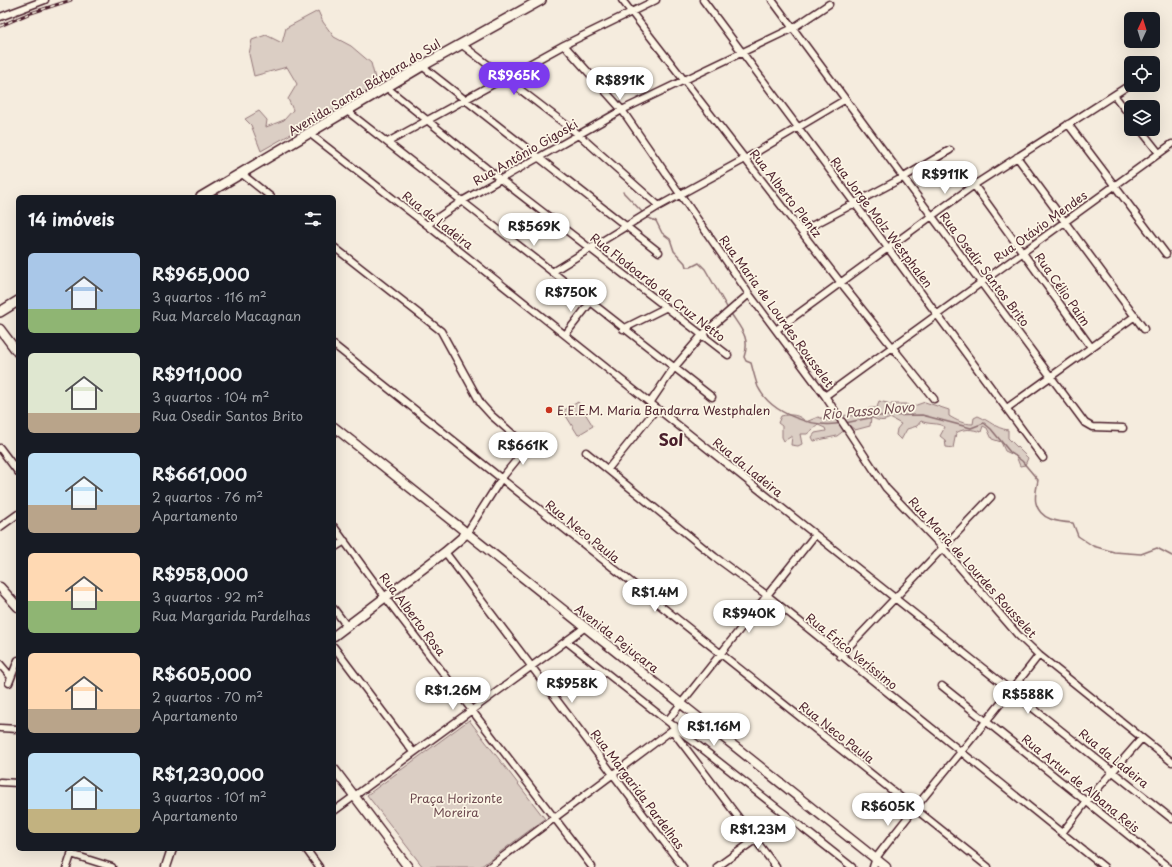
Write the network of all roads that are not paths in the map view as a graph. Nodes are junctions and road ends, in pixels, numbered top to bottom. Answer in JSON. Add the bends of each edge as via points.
{"nodes":[{"id":1,"x":45,"y":0,"type":"edge"},
{"id":2,"x":541,"y":0,"type":"edge"},
{"id":3,"x":622,"y":0,"type":"edge"},
{"id":4,"x":656,"y":0,"type":"edge"},
{"id":5,"x":703,"y":0,"type":"edge"},
{"id":6,"x":772,"y":0,"type":"edge"},
{"id":7,"x":829,"y":4,"type":"dead end"},
{"id":8,"x":630,"y":12,"type":"junction"},
{"id":9,"x":0,"y":17,"type":"edge"},
{"id":10,"x":793,"y":28,"type":"junction"},
{"id":11,"x":462,"y":44,"type":"junction"},
{"id":12,"x":564,"y":45,"type":"junction"},
{"id":13,"x":741,"y":52,"type":"junction"},
{"id":14,"x":422,"y":66,"type":"junction"},
{"id":15,"x":504,"y":78,"type":"junction"},
{"id":16,"x":684,"y":79,"type":"junction"},
{"id":17,"x":386,"y":87,"type":"junction"},
{"id":18,"x":1124,"y":89,"type":"edge"},
{"id":19,"x":1114,"y":95,"type":"junction"},
{"id":20,"x":846,"y":99,"type":"junction"},
{"id":21,"x":466,"y":101,"type":"junction"},
{"id":22,"x":1124,"y":108,"type":"edge"},
{"id":23,"x":622,"y":110,"type":"junction"},
{"id":24,"x":347,"y":111,"type":"junction"},
{"id":25,"x":428,"y":122,"type":"junction"},
{"id":26,"x":1068,"y":124,"type":"junction"},
{"id":27,"x":798,"y":128,"type":"junction"},
{"id":28,"x":309,"y":133,"type":"junction"},
{"id":29,"x":578,"y":134,"type":"junction"},
{"id":30,"x":1146,"y":136,"type":"edge"},
{"id":31,"x":388,"y":142,"type":"junction"},
{"id":32,"x":1172,"y":144,"type":"edge"},
{"id":33,"x":950,"y":150,"type":"dead end"},
{"id":34,"x":1159,"y":153,"type":"junction"},
{"id":35,"x":540,"y":157,"type":"junction"},
{"id":36,"x":1017,"y":157,"type":"junction"},
{"id":37,"x":745,"y":160,"type":"junction"},
{"id":38,"x":242,"y":174,"type":"junction"},
{"id":39,"x":904,"y":177,"type":"junction"},
{"id":40,"x":500,"y":180,"type":"junction"},
{"id":41,"x":974,"y":185,"type":"junction"},
{"id":42,"x":1116,"y":185,"type":"junction"},
{"id":43,"x":205,"y":195,"type":"edge"},
{"id":44,"x":268,"y":195,"type":"edge"},
{"id":45,"x":680,"y":196,"type":"junction"},
{"id":46,"x":462,"y":201,"type":"junction"},
{"id":47,"x":854,"y":203,"type":"junction"},
{"id":48,"x":658,"y":206,"type":"junction"},
{"id":49,"x":932,"y":216,"type":"junction"},
{"id":50,"x":1065,"y":222,"type":"junction"},
{"id":51,"x":427,"y":224,"type":"junction"},
{"id":52,"x":627,"y":227,"type":"junction"},
{"id":53,"x":802,"y":231,"type":"junction"},
{"id":54,"x":336,"y":248,"type":"edge"},
{"id":55,"x":888,"y":248,"type":"junction"},
{"id":56,"x":590,"y":249,"type":"junction"},
{"id":57,"x":659,"y":252,"type":"dead end"},
{"id":58,"x":1024,"y":252,"type":"junction"},
{"id":59,"x":1166,"y":254,"type":"dead end"},
{"id":60,"x":552,"y":272,"type":"junction"},
{"id":61,"x":841,"y":283,"type":"junction"},
{"id":62,"x":981,"y":283,"type":"junction"},
{"id":63,"x":749,"y":294,"type":"junction"},
{"id":64,"x":16,"y":302,"type":"edge"},
{"id":65,"x":590,"y":303,"type":"junction"},
{"id":66,"x":665,"y":308,"type":"junction"},
{"id":67,"x":0,"y":312,"type":"edge"},
{"id":68,"x":937,"y":315,"type":"junction"},
{"id":69,"x":1135,"y":316,"type":"junction"},
{"id":70,"x":623,"y":329,"type":"junction"},
{"id":71,"x":1144,"y":329,"type":"dead end"},
{"id":72,"x":0,"y":330,"type":"edge"},
{"id":73,"x":776,"y":330,"type":"junction"},
{"id":74,"x":565,"y":335,"type":"junction"},
{"id":75,"x":702,"y":335,"type":"junction"},
{"id":76,"x":336,"y":347,"type":"edge"},
{"id":77,"x":893,"y":347,"type":"junction"},
{"id":78,"x":1091,"y":347,"type":"junction"},
{"id":79,"x":16,"y":350,"type":"edge"},
{"id":80,"x":728,"y":355,"type":"dead end"},
{"id":81,"x":673,"y":369,"type":"junction"},
{"id":82,"x":1051,"y":376,"type":"junction"},
{"id":83,"x":825,"y":396,"type":"junction"},
{"id":84,"x":712,"y":397,"type":"dead end"},
{"id":85,"x":934,"y":399,"type":"dead end"},
{"id":86,"x":650,"y":403,"type":"junction"},
{"id":87,"x":657,"y":408,"type":"junction"},
{"id":88,"x":1007,"y":408,"type":"junction"},
{"id":89,"x":1123,"y":428,"type":"dead end"},
{"id":90,"x":336,"y":429,"type":"edge"},
{"id":91,"x":0,"y":448,"type":"edge"},
{"id":92,"x":586,"y":452,"type":"dead end"},
{"id":93,"x":1043,"y":458,"type":"dead end"},
{"id":94,"x":16,"y":469,"type":"edge"},
{"id":95,"x":608,"y":469,"type":"junction"},
{"id":96,"x":501,"y":480,"type":"junction"},
{"id":97,"x":991,"y":497,"type":"dead end"},
{"id":98,"x":16,"y":515,"type":"edge"},
{"id":99,"x":0,"y":527,"type":"edge"},
{"id":100,"x":336,"y":530,"type":"edge"},
{"id":101,"x":466,"y":534,"type":"junction"},
{"id":102,"x":815,"y":535,"type":"junction"},
{"id":103,"x":344,"y":541,"type":"junction"},
{"id":104,"x":336,"y":547,"type":"edge"},
{"id":105,"x":943,"y":548,"type":"junction"},
{"id":106,"x":445,"y":552,"type":"junction"},
{"id":107,"x":0,"y":587,"type":"edge"},
{"id":108,"x":768,"y":596,"type":"junction"},
{"id":109,"x":895,"y":597,"type":"junction"},
{"id":110,"x":385,"y":598,"type":"junction"},
{"id":111,"x":16,"y":605,"type":"edge"},
{"id":112,"x":336,"y":612,"type":"edge"},
{"id":113,"x":346,"y":625,"type":"junction"},
{"id":114,"x":584,"y":628,"type":"junction"},
{"id":115,"x":336,"y":634,"type":"edge"},
{"id":116,"x":566,"y":641,"type":"junction"},
{"id":117,"x":336,"y":650,"type":"edge"},
{"id":118,"x":721,"y":654,"type":"junction"},
{"id":119,"x":1039,"y":655,"type":"junction"},
{"id":120,"x":840,"y":656,"type":"junction"},
{"id":121,"x":0,"y":664,"type":"edge"},
{"id":122,"x":16,"y":665,"type":"edge"},
{"id":123,"x":532,"y":666,"type":"junction"},
{"id":124,"x":942,"y":686,"type":"dead end"},
{"id":125,"x":1012,"y":690,"type":"junction"},
{"id":126,"x":681,"y":704,"type":"junction"},
{"id":127,"x":472,"y":709,"type":"junction"},
{"id":128,"x":668,"y":720,"type":"junction"},
{"id":129,"x":987,"y":721,"type":"junction"},
{"id":130,"x":0,"y":728,"type":"edge"},
{"id":131,"x":674,"y":728,"type":"junction"},
{"id":132,"x":16,"y":729,"type":"edge"},
{"id":133,"x":1142,"y":738,"type":"junction"},
{"id":134,"x":961,"y":750,"type":"junction"},
{"id":135,"x":412,"y":752,"type":"junction"},
{"id":136,"x":1172,"y":762,"type":"edge"},
{"id":137,"x":1112,"y":771,"type":"junction"},
{"id":138,"x":336,"y":772,"type":"edge"},
{"id":139,"x":613,"y":774,"type":"junction"},
{"id":140,"x":0,"y":782,"type":"edge"},
{"id":141,"x":16,"y":783,"type":"edge"},
{"id":142,"x":354,"y":796,"type":"junction"},
{"id":143,"x":1086,"y":802,"type":"junction"},
{"id":144,"x":915,"y":807,"type":"junction"},
{"id":145,"x":336,"y":810,"type":"edge"},
{"id":146,"x":787,"y":817,"type":"junction"},
{"id":147,"x":554,"y":818,"type":"junction"},
{"id":148,"x":1172,"y":819,"type":"edge"},
{"id":149,"x":1062,"y":833,"type":"junction"},
{"id":150,"x":756,"y":841,"type":"junction"},
{"id":151,"x":171,"y":851,"type":"edge"},
{"id":152,"x":307,"y":851,"type":"edge"},
{"id":153,"x":72,"y":852,"type":"edge"},
{"id":154,"x":876,"y":858,"type":"junction"},
{"id":155,"x":497,"y":865,"type":"edge"},
{"id":156,"x":67,"y":867,"type":"edge"},
{"id":157,"x":112,"y":867,"type":"edge"},
{"id":158,"x":166,"y":867,"type":"edge"},
{"id":159,"x":319,"y":867,"type":"edge"},
{"id":160,"x":408,"y":867,"type":"edge"},
{"id":161,"x":489,"y":867,"type":"edge"},
{"id":162,"x":592,"y":867,"type":"edge"},
{"id":163,"x":683,"y":867,"type":"edge"},
{"id":164,"x":718,"y":867,"type":"edge"},
{"id":165,"x":776,"y":867,"type":"edge"},
{"id":166,"x":852,"y":867,"type":"edge"},
{"id":167,"x":873,"y":867,"type":"edge"},
{"id":168,"x":886,"y":867,"type":"edge"},
{"id":169,"x":988,"y":867,"type":"edge"},
{"id":170,"x":1104,"y":867,"type":"edge"},
{"id":171,"x":1168,"y":867,"type":"edge"}],
"edges":[{"from":1,"to":9,"type":"street"},
{"from":2,"to":11,"type":"main road","name":"Avenida Santa Bárbara do Sul"},
{"from":3,"to":8,"type":"street","name":"Rua Alberto Plentz"},
{"from":4,"to":8,"type":"street"},
{"from":5,"to":13,"type":"street","name":"Rua Jorge Molz Westphalen"},
{"from":6,"to":10,"type":"street","name":"Rua Osedir Santos Brito"},
{"from":7,"to":10,"type":"street","name":"Rua Antônio Gigoski"},
{"from":8,"to":12,"type":"street"},
{"from":8,"to":16,"type":"street","name":"Rua Alberto Plentz"},
{"from":10,"to":13,"type":"street","name":"Rua Antônio Gigoski"},
{"from":10,"to":20,"type":"street","name":"Rua Osedir Santos Brito"},
{"from":11,"to":14,"type":"main road","name":"Avenida Santa Bárbara do Sul"},
{"from":11,"to":15,"type":"street"},
{"from":12,"to":15,"type":"street"},
{"from":12,"to":23,"type":"street","name":"Rua Maria de Lourdes Rousselet"},
{"from":13,"to":16,"type":"street","name":"Rua Antônio Gigoski"},
{"from":13,"to":27,"type":"street","name":"Rua Jorge Molz Westphalen"},
{"from":14,"to":17,"type":"main road","name":"Avenida Santa Bárbara do Sul"},
{"from":14,"to":21,"type":"street"},
{"from":15,"to":21,"type":"street"},
{"from":15,"to":29,"type":"street"},
{"from":16,"to":23,"type":"street","name":"Rua Antônio Gigoski"},
{"from":16,"to":37,"type":"street","name":"Rua Alberto Plentz"},
{"from":17,"to":24,"type":"main road","name":"Avenida Santa Bárbara do Sul"},
{"from":17,"to":25,"type":"street","name":"Rua Flodoardo da Cruz Netto"},
{"from":18,"to":19,"type":"street"},
{"from":19,"to":22,"type":"street"},
{"from":19,"to":26,"type":"street"},
{"from":20,"to":27,"type":"street"},
{"from":20,"to":39,"type":"street","name":"Rua Osedir Santos Brito"},
{"from":21,"to":25,"type":"street"},
{"from":21,"to":35,"type":"street"},
{"from":23,"to":29,"type":"street","name":"Rua Antônio Gigoski"},
{"from":23,"to":45,"type":"street","name":"Rua Maria de Lourdes Rousselet"},
{"from":24,"to":28,"type":"main road","name":"Avenida Santa Bárbara do Sul"},
{"from":24,"to":31,"type":"street"},
{"from":25,"to":31,"type":"street"},
{"from":25,"to":40,"type":"street","name":"Rua Flodoardo da Cruz Netto"},
{"from":26,"to":36,"type":"street"},
{"from":26,"to":42,"type":"street"},
{"from":27,"to":37,"type":"street"},
{"from":27,"to":47,"type":"street","name":"Rua Jorge Molz Westphalen"},
{"from":28,"to":38,"type":"main road","name":"Avenida Santa Bárbara do Sul"},
{"from":28,"to":51,"type":"street","name":"Rua da Ladeira"},
{"from":29,"to":35,"type":"street","name":"Rua Antônio Gigoski"},
{"from":29,"to":48,"type":"street"},
{"from":30,"to":34,"type":"street"},
{"from":31,"to":46,"type":"street"},
{"from":32,"to":34,"type":"street","name":"Rua Otávio Mendes"},
{"from":33,"to":39,"type":"street"},
{"from":34,"to":42,"type":"street","name":"Rua Otávio Mendes"},
{"from":35,"to":40,"type":"street","name":"Rua Antônio Gigoski"},
{"from":35,"to":52,"type":"street"},
{"from":36,"to":41,"type":"street"},
{"from":36,"to":50,"type":"street"},
{"from":37,"to":45,"type":"street"},
{"from":37,"to":53,"type":"street","name":"Rua Alberto Plentz"},
{"from":38,"to":43,"type":"main road","name":"Avenida Santa Bárbara do Sul"},
{"from":38,"to":44,"type":"street"},
{"from":39,"to":47,"type":"street"},
{"from":39,"to":49,"type":"street","name":"Rua Osedir Santos Brito"},
{"from":40,"to":46,"type":"street","name":"Rua Antônio Gigoski"},
{"from":40,"to":56,"type":"street","name":"Rua Flodoardo da Cruz Netto"},
{"from":41,"to":49,"type":"street"},
{"from":41,"to":58,"type":"street","name":"Rua Célio Paim"},
{"from":42,"to":50,"type":"street","name":"Rua Otávio Mendes"},
{"from":42,"to":59,"type":"street"},
{"from":45,"to":48,"type":"street"},
{"from":45,"to":63,"type":"street","name":"Rua Maria de Lourdes Rousselet"},
{"from":46,"to":51,"type":"street","name":"Rua Antônio Gigoski"},
{"from":46,"to":60,"type":"street"},
{"from":47,"to":53,"type":"street"},
{"from":47,"to":55,"type":"street","name":"Rua Jorge Molz Westphalen"},
{"from":48,"to":52,"type":"street"},
{"from":49,"to":55,"type":"street"},
{"from":49,"to":62,"type":"street","name":"Rua Osedir Santos Brito"},
{"from":50,"to":58,"type":"street","name":"Rua Otávio Mendes"},
{"from":50,"to":69,"type":"street"},
{"from":51,"to":74,"type":"street","name":"Rua da Ladeira"},
{"from":52,"to":56,"type":"street"},
{"from":52,"to":57,"type":"street"},
{"from":53,"to":61,"type":"street","name":"Rua Alberto Plentz"},
{"from":54,"to":96,"type":"street","via":[[441,331],[481,404],[524,444],[523,452]]},
{"from":55,"to":61,"type":"street"},
{"from":55,"to":68,"type":"street","name":"Rua Jorge Molz Westphalen"},
{"from":56,"to":60,"type":"street"},
{"from":56,"to":66,"type":"street","name":"Rua Flodoardo da Cruz Netto"},
{"from":58,"to":62,"type":"street","name":"Rua Otávio Mendes"},
{"from":58,"to":78,"type":"street","name":"Rua Célio Paim"},
{"from":60,"to":65,"type":"street"},
{"from":61,"to":73,"type":"street"},
{"from":61,"to":77,"type":"street","name":"Rua Alberto Plentz"},
{"from":62,"to":68,"type":"street","name":"Rua Otávio Mendes"},
{"from":62,"to":82,"type":"street","name":"Rua Osedir Santos Brito"},
{"from":63,"to":73,"type":"street","name":"Rua Maria de Lourdes Rousselet"},
{"from":63,"to":75,"type":"street"},
{"from":64,"to":67,"type":"main road"},
{"from":65,"to":70,"type":"street"},
{"from":65,"to":74,"type":"street"},
{"from":66,"to":70,"type":"street"},
{"from":66,"to":75,"type":"street","name":"Rua Flodoardo da Cruz Netto"},
{"from":68,"to":77,"type":"street","name":"Rua Otávio Mendes"},
{"from":68,"to":88,"type":"street","name":"Rua Jorge Molz Westphalen"},
{"from":69,"to":71,"type":"street"},
{"from":69,"to":78,"type":"street"},
{"from":70,"to":81,"type":"street"},
{"from":72,"to":79,"type":"street"},
{"from":73,"to":83,"type":"street","name":"Rua Maria de Lourdes Rousselet"},
{"from":74,"to":86,"type":"street","name":"Rua da Ladeira"},
{"from":75,"to":80,"type":"street","name":"Rua Flodoardo da Cruz Netto"},
{"from":75,"to":81,"type":"street"},
{"from":76,"to":96,"type":"street","name":"Rua Neco Paula"},
{"from":77,"to":83,"type":"street","name":"Rua Otávio Mendes"},
{"from":77,"to":85,"type":"street","name":"Rua Alberto Plentz"},
{"from":78,"to":82,"type":"street"},
{"from":81,"to":84,"type":"street"},
{"from":81,"to":86,"type":"street"},
{"from":82,"to":88,"type":"street"},
{"from":82,"to":89,"type":"street","name":"Rua Osedir Santos Brito","via":[[1085,423],[1092,428]]},
{"from":83,"to":105,"type":"street","name":"Rua Maria de Lourdes Rousselet","via":[[886,488]]},
{"from":86,"to":87,"type":"street","name":"Rua da Ladeira"},
{"from":87,"to":95,"type":"street"},
{"from":87,"to":102,"type":"street","name":"Rua da Ladeira"},
{"from":88,"to":93,"type":"street","name":"Rua Jorge Molz Westphalen"},
{"from":90,"to":101,"type":"street","name":"Avenida Pejuçara"},
{"from":91,"to":94,"type":"street"},
{"from":92,"to":95,"type":"street","name":"Rua Érico Veríssimo"},
{"from":95,"to":108,"type":"street","name":"Rua Érico Veríssimo","via":[[715,557]]},
{"from":96,"to":101,"type":"street"},
{"from":96,"to":118,"type":"street","name":"Rua Neco Paula"},
{"from":97,"to":105,"type":"street"},
{"from":98,"to":99,"type":"street"},
{"from":100,"to":103,"type":"street","name":"Rua Alberto Rosa"},
{"from":101,"to":106,"type":"street"},
{"from":101,"to":114,"type":"street","name":"Avenida Pejuçara"},
{"from":102,"to":108,"type":"street"},
{"from":102,"to":109,"type":"street","name":"Rua da Ladeira"},
{"from":103,"to":104,"type":"street"},
{"from":103,"to":110,"type":"street","name":"Rua Alberto Rosa"},
{"from":105,"to":109,"type":"street"},
{"from":105,"to":119,"type":"street","name":"Rua Maria de Lourdes Rousselet","via":[[1018,635]]},
{"from":106,"to":110,"type":"street"},
{"from":106,"to":123,"type":"street","name":"Rua Margarida Pardelhas"},
{"from":107,"to":111,"type":"street"},
{"from":108,"to":118,"type":"street"},
{"from":108,"to":120,"type":"street","name":"Rua Érico Veríssimo"},
{"from":109,"to":120,"type":"street"},
{"from":109,"to":125,"type":"street","name":"Rua da Ladeira"},
{"from":110,"to":113,"type":"street"},
{"from":110,"to":127,"type":"street","name":"Rua Alberto Rosa"},
{"from":112,"to":113,"type":"street"},
{"from":113,"to":115,"type":"street"},
{"from":114,"to":116,"type":"street"},
{"from":114,"to":126,"type":"street","name":"Avenida Pejuçara"},
{"from":116,"to":123,"type":"street"},
{"from":116,"to":128,"type":"street"},
{"from":117,"to":135,"type":"street"},
{"from":118,"to":126,"type":"street"},
{"from":118,"to":144,"type":"street","name":"Rua Neco Paula"},
{"from":119,"to":125,"type":"street"},
{"from":119,"to":133,"type":"street","name":"Rua Maria de Lourdes Rousselet"},
{"from":120,"to":134,"type":"street","name":"Rua Érico Veríssimo"},
{"from":121,"to":122,"type":"street","via":[[10,680]]},
{"from":123,"to":127,"type":"street"},
{"from":123,"to":139,"type":"street","name":"Rua Margarida Pardelhas"},
{"from":124,"to":129,"type":"street","name":"Rua Artur de Albana Reis"},
{"from":125,"to":129,"type":"street"},
{"from":125,"to":137,"type":"street","name":"Rua da Ladeira"},
{"from":126,"to":128,"type":"street"},
{"from":126,"to":154,"type":"street","name":"Avenida Pejuçara"},
{"from":127,"to":135,"type":"street"},
{"from":127,"to":147,"type":"street","name":"Rua Alberto Rosa"},
{"from":128,"to":131,"type":"street"},
{"from":129,"to":134,"type":"street"},
{"from":129,"to":143,"type":"street","name":"Rua Artur de Albana Reis"},
{"from":130,"to":132,"type":"street"},
{"from":131,"to":139,"type":"street"},
{"from":131,"to":146,"type":"street"},
{"from":131,"to":150,"type":"street"},
{"from":133,"to":136,"type":"street","name":"Rua Maria de Lourdes Rousselet"},
{"from":133,"to":137,"type":"street"},
{"from":134,"to":144,"type":"street"},
{"from":134,"to":149,"type":"street","name":"Rua Érico Veríssimo"},
{"from":135,"to":142,"type":"street"},
{"from":137,"to":143,"type":"street"},
{"from":137,"to":148,"type":"street","name":"Rua da Ladeira"},
{"from":138,"to":142,"type":"street"},
{"from":139,"to":147,"type":"street"},
{"from":139,"to":163,"type":"street","name":"Rua Margarida Pardelhas"},
{"from":140,"to":141,"type":"street"},
{"from":142,"to":145,"type":"street"},
{"from":142,"to":160,"type":"street"},
{"from":143,"to":149,"type":"street"},
{"from":143,"to":171,"type":"street","name":"Rua Artur de Albana Reis"},
{"from":144,"to":154,"type":"street"},
{"from":144,"to":169,"type":"street","name":"Rua Neco Paula"},
{"from":146,"to":150,"type":"street"},
{"from":146,"to":166,"type":"street"},
{"from":147,"to":155,"type":"street"},
{"from":147,"to":162,"type":"street","name":"Rua Alberto Rosa"},
{"from":149,"to":170,"type":"street","name":"Rua Érico Veríssimo"},
{"from":150,"to":164,"type":"street"},
{"from":150,"to":165,"type":"street"},
{"from":151,"to":158,"type":"street"},
{"from":152,"to":159,"type":"street"},
{"from":153,"to":156,"type":"street"},
{"from":153,"to":157,"type":"street"},
{"from":154,"to":167,"type":"street"},
{"from":154,"to":168,"type":"street","name":"Avenida Pejuçara"},
{"from":155,"to":161,"type":"street"}]}
